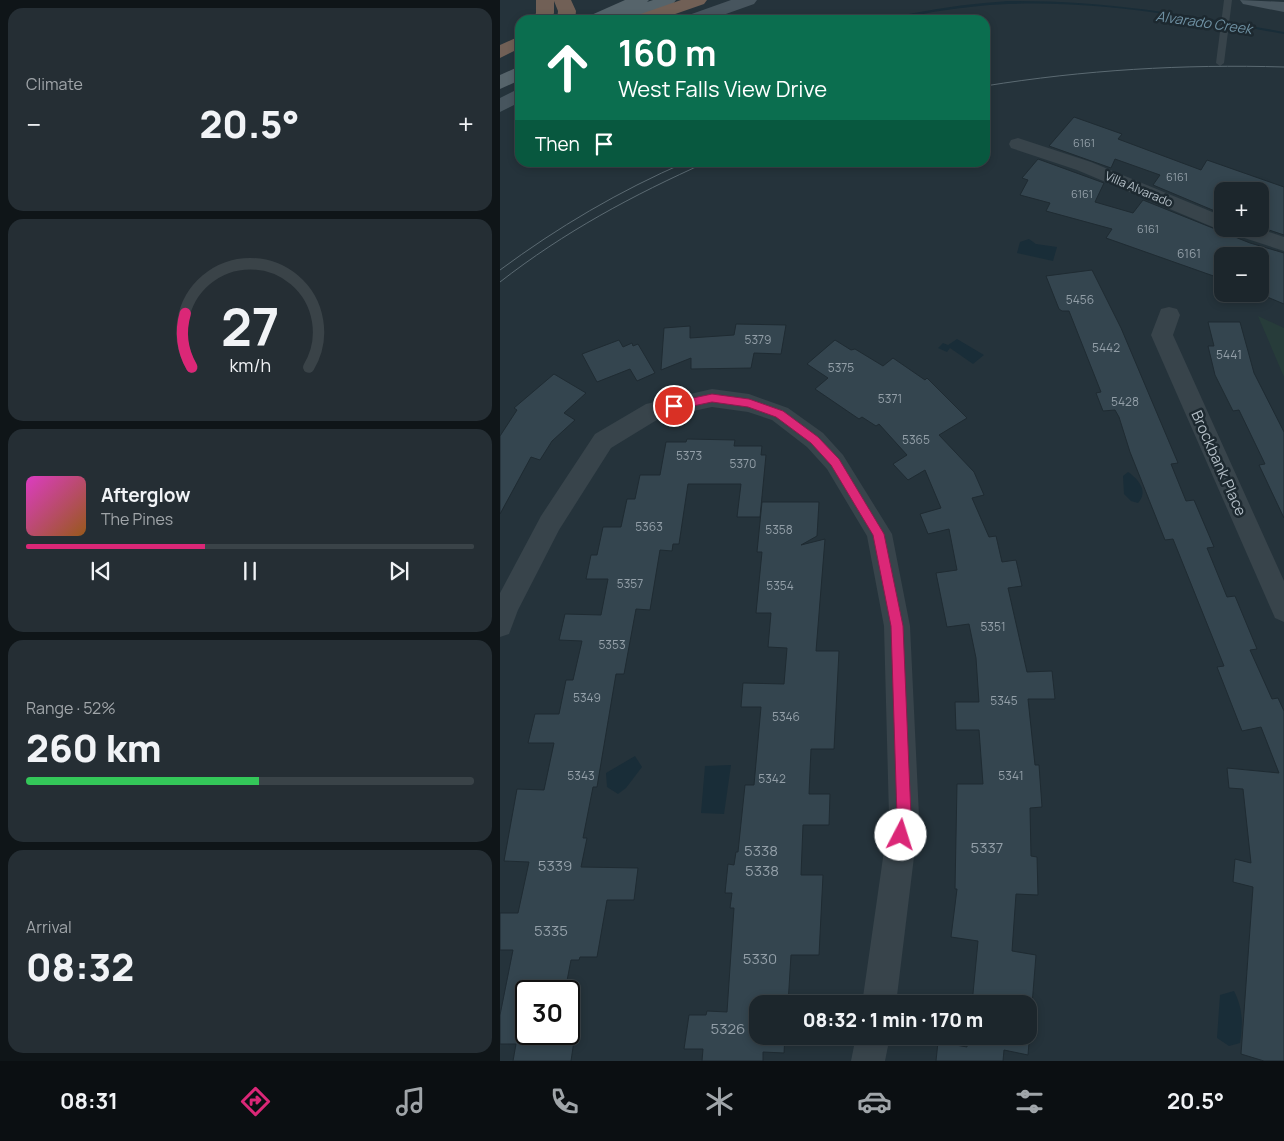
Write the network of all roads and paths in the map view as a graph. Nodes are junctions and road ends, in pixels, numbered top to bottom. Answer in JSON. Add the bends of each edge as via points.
{"nodes":[{"id":1,"x":545,"y":0,"type":"edge"},
{"id":2,"x":562,"y":0,"type":"edge"},
{"id":3,"x":640,"y":0,"type":"edge"},
{"id":4,"x":667,"y":0,"type":"edge"},
{"id":5,"x":698,"y":0,"type":"edge"},
{"id":6,"x":748,"y":0,"type":"edge"},
{"id":7,"x":1250,"y":0,"type":"edge"},
{"id":8,"x":1227,"y":5,"type":"edge"},
{"id":9,"x":1284,"y":7,"type":"edge"},
{"id":10,"x":543,"y":15,"type":"edge"},
{"id":11,"x":567,"y":15,"type":"edge"},
{"id":12,"x":606,"y":15,"type":"edge"},
{"id":13,"x":635,"y":15,"type":"edge"},
{"id":14,"x":656,"y":15,"type":"edge"},
{"id":15,"x":706,"y":15,"type":"edge"},
{"id":16,"x":515,"y":44,"type":"edge"},
{"id":17,"x":500,"y":52,"type":"edge"},
{"id":18,"x":515,"y":55,"type":"edge"},
{"id":19,"x":500,"y":62,"type":"edge"},
{"id":20,"x":1220,"y":63,"type":"dead end"},
{"id":21,"x":515,"y":75,"type":"edge"},
{"id":22,"x":500,"y":83,"type":"edge"},
{"id":23,"x":515,"y":97,"type":"edge"},
{"id":24,"x":500,"y":106,"type":"edge"},
{"id":25,"x":1018,"y":144,"type":"dead end"},
{"id":26,"x":1214,"y":220,"type":"edge"},
{"id":27,"x":1263,"y":237,"type":"edge"},
{"id":28,"x":1284,"y":244,"type":"edge"},
{"id":29,"x":1169,"y":315,"type":"dead end"},
{"id":30,"x":1284,"y":610,"type":"edge"},
{"id":31,"x":500,"y":625,"type":"edge"},
{"id":32,"x":880,"y":995,"type":"edge"},
{"id":33,"x":871,"y":1045,"type":"edge"},
{"id":34,"x":868,"y":1061,"type":"edge"}],
"edges":[{"from":1,"to":10,"type":"highway"},
{"from":2,"to":11,"type":"highway"},
{"from":3,"to":12,"type":"main road"},
{"from":4,"to":13,"type":"main road"},
{"from":5,"to":14,"type":"highway"},
{"from":6,"to":15,"type":"street"},
{"from":7,"to":9,"type":"street"},
{"from":8,"to":20,"type":"lane"},
{"from":16,"to":17,"type":"highway"},
{"from":18,"to":19,"type":"main road"},
{"from":21,"to":22,"type":"main road"},
{"from":23,"to":24,"type":"street"},
{"from":25,"to":26,"type":"street","name":"Villa Alvarado","via":[[1084,166]]},
{"from":27,"to":28,"type":"street"},
{"from":29,"to":30,"type":"street","name":"Brockbank Place","via":[[1162,334]]},
{"from":31,"to":32,"type":"street","via":[[550,523],[603,441],[654,410],[712,398],[749,403],[780,414],[815,440],[835,462],[879,534],[897,626],[904,816]]},
{"from":33,"to":34,"type":"street"}]}
